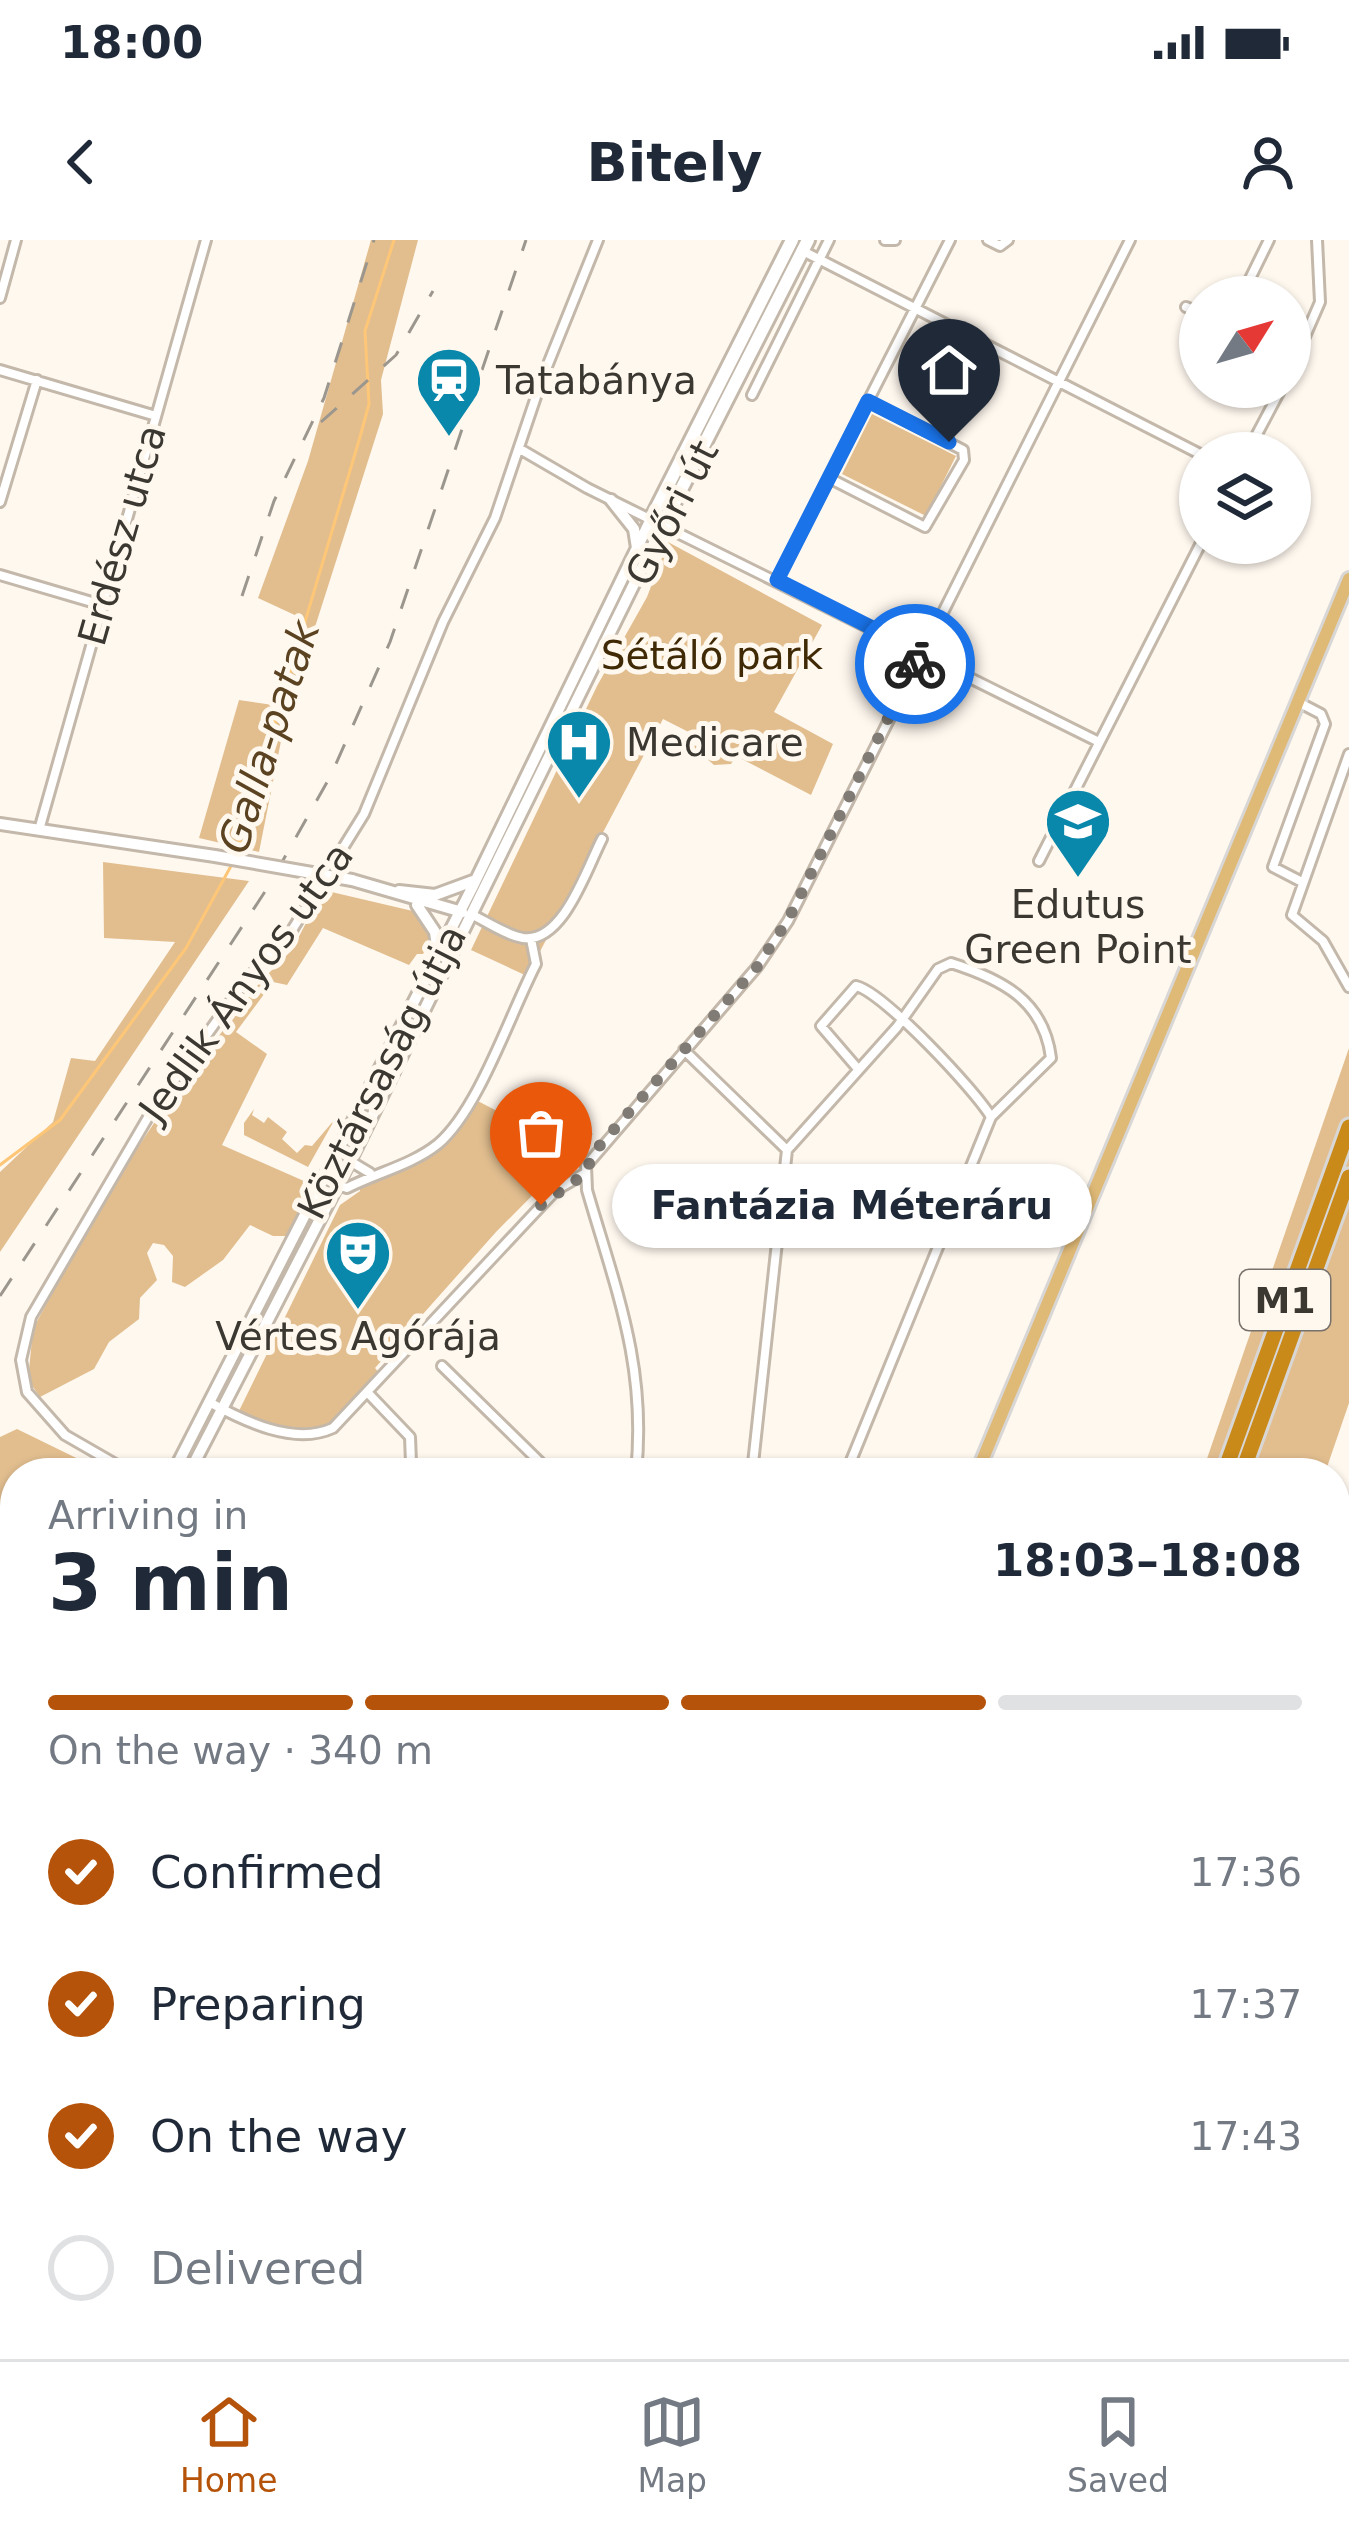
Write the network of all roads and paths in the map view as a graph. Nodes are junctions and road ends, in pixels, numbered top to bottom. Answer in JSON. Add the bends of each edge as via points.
{"nodes":[{"id":1,"x":16,"y":240,"type":"edge"},
{"id":2,"x":206,"y":240,"type":"edge"},
{"id":3,"x":598,"y":240,"type":"edge"},
{"id":4,"x":829,"y":240,"type":"edge"},
{"id":5,"x":885,"y":240,"type":"edge"},
{"id":6,"x":895,"y":240,"type":"edge"},
{"id":7,"x":950,"y":240,"type":"edge"},
{"id":8,"x":988,"y":240,"type":"edge"},
{"id":9,"x":1008,"y":240,"type":"edge"},
{"id":10,"x":1130,"y":240,"type":"edge"},
{"id":11,"x":1269,"y":240,"type":"edge"},
{"id":12,"x":1317,"y":240,"type":"edge"},
{"id":13,"x":798,"y":244,"type":"edge"},
{"id":14,"x":819,"y":258,"type":"junction"},
{"id":15,"x":1251,"y":276,"type":"edge"},
{"id":16,"x":0,"y":298,"type":"edge"},
{"id":17,"x":914,"y":311,"type":"junction"},
{"id":18,"x":1311,"y":323,"type":"edge"},
{"id":19,"x":0,"y":370,"type":"edge"},
{"id":20,"x":37,"y":380,"type":"junction"},
{"id":21,"x":1059,"y":382,"type":"junction"},
{"id":22,"x":752,"y":395,"type":"dead end"},
{"id":23,"x":868,"y":401,"type":"junction"},
{"id":24,"x":156,"y":416,"type":"junction"},
{"id":25,"x":1179,"y":443,"type":"edge"},
{"id":26,"x":520,"y":449,"type":"junction"},
{"id":27,"x":829,"y":478,"type":"junction"},
{"id":28,"x":611,"y":500,"type":"junction"},
{"id":29,"x":0,"y":502,"type":"edge"},
{"id":30,"x":657,"y":522,"type":"junction"},
{"id":31,"x":637,"y":549,"type":"junction"},
{"id":32,"x":1190,"y":564,"type":"edge"},
{"id":33,"x":0,"y":575,"type":"edge"},
{"id":34,"x":1349,"y":579,"type":"edge"},
{"id":35,"x":777,"y":580,"type":"junction"},
{"id":36,"x":102,"y":605,"type":"junction"},
{"id":37,"x":920,"y":652,"type":"junction"},
{"id":38,"x":1298,"y":702,"type":"junction"},
{"id":39,"x":1099,"y":742,"type":"junction"},
{"id":40,"x":1349,"y":754,"type":"edge"},
{"id":41,"x":0,"y":824,"type":"edge"},
{"id":42,"x":39,"y":830,"type":"junction"},
{"id":43,"x":602,"y":839,"type":"dead end"},
{"id":44,"x":1039,"y":861,"type":"dead end"},
{"id":45,"x":477,"y":879,"type":"junction"},
{"id":46,"x":1302,"y":882,"type":"junction"},
{"id":47,"x":396,"y":891,"type":"junction"},
{"id":48,"x":435,"y":895,"type":"junction"},
{"id":49,"x":415,"y":902,"type":"junction"},
{"id":50,"x":466,"y":913,"type":"junction"},
{"id":51,"x":531,"y":939,"type":"junction"},
{"id":52,"x":438,"y":954,"type":"junction"},
{"id":53,"x":1349,"y":987,"type":"edge"},
{"id":54,"x":900,"y":1020,"type":"junction"},
{"id":55,"x":684,"y":1050,"type":"junction"},
{"id":56,"x":858,"y":1069,"type":"junction"},
{"id":57,"x":991,"y":1117,"type":"junction"},
{"id":58,"x":1349,"y":1127,"type":"edge"},
{"id":59,"x":787,"y":1150,"type":"junction"},
{"id":60,"x":350,"y":1160,"type":"junction"},
{"id":61,"x":370,"y":1173,"type":"junction"},
{"id":62,"x":585,"y":1174,"type":"junction"},
{"id":63,"x":1349,"y":1177,"type":"edge"},
{"id":64,"x":337,"y":1185,"type":"junction"},
{"id":65,"x":442,"y":1366,"type":"dead end"},
{"id":66,"x":368,"y":1393,"type":"junction"},
{"id":67,"x":215,"y":1405,"type":"junction"},
{"id":68,"x":105,"y":1458,"type":"edge"},
{"id":69,"x":182,"y":1458,"type":"edge"},
{"id":70,"x":195,"y":1458,"type":"edge"},
{"id":71,"x":411,"y":1458,"type":"edge"},
{"id":72,"x":535,"y":1458,"type":"edge"},
{"id":73,"x":637,"y":1458,"type":"edge"},
{"id":74,"x":754,"y":1458,"type":"edge"},
{"id":75,"x":852,"y":1458,"type":"edge"},
{"id":76,"x":983,"y":1458,"type":"edge"},
{"id":77,"x":1229,"y":1458,"type":"edge"},
{"id":78,"x":1247,"y":1458,"type":"edge"}],
"edges":[{"from":1,"to":16,"type":"street"},
{"from":2,"to":24,"type":"street","name":"Erdész utca"},
{"from":3,"to":26,"type":"street","name":"Jedlik Ányos utca"},
{"from":4,"to":14,"type":"street"},
{"from":5,"to":6,"type":"street"},
{"from":7,"to":17,"type":"street"},
{"from":8,"to":9,"type":"street"},
{"from":10,"to":21,"type":"street"},
{"from":11,"to":15,"type":"street"},
{"from":12,"to":18,"type":"street","via":[[1320,302]]},
{"from":13,"to":14,"type":"street"},
{"from":13,"to":30,"type":"main road","name":"Győri út"},
{"from":14,"to":17,"type":"street"},
{"from":14,"to":22,"type":"street"},
{"from":17,"to":21,"type":"street"},
{"from":17,"to":23,"type":"street"},
{"from":19,"to":20,"type":"street"},
{"from":20,"to":24,"type":"street"},
{"from":20,"to":29,"type":"street"},
{"from":21,"to":25,"type":"street"},
{"from":21,"to":37,"type":"street"},
{"from":23,"to":27,"type":"street"},
{"from":23,"to":27,"type":"street","via":[[963,450],[934,520],[925,527]]},
{"from":24,"to":36,"type":"street","name":"Erdész utca"},
{"from":26,"to":28,"type":"street"},
{"from":26,"to":68,"type":"street","name":"Jedlik Ányos utca","via":[[364,814],[289,935],[246,980],[149,1114],[31,1317],[21,1360],[27,1392],[64,1435]]},
{"from":27,"to":35,"type":"street"},
{"from":28,"to":30,"type":"street"},
{"from":28,"to":31,"type":"street","via":[[634,530]]},
{"from":30,"to":31,"type":"street","name":"Győri út"},
{"from":30,"to":35,"type":"street"},
{"from":30,"to":50,"type":"street","name":"Győri út"},
{"from":31,"to":45,"type":"street","name":"Győri út"},
{"from":32,"to":39,"type":"street"},
{"from":33,"to":36,"type":"street"},
{"from":34,"to":38,"type":"main road"},
{"from":35,"to":37,"type":"street"},
{"from":36,"to":42,"type":"street","name":"Erdész utca"},
{"from":37,"to":39,"type":"street"},
{"from":37,"to":55,"type":"street","via":[[788,920]]},
{"from":38,"to":46,"type":"street","via":[[1325,724],[1273,867]]},
{"from":38,"to":76,"type":"main road"},
{"from":39,"to":44,"type":"street"},
{"from":40,"to":46,"type":"street"},
{"from":41,"to":42,"type":"street"},
{"from":42,"to":47,"type":"street","bridge":true},
{"from":43,"to":51,"type":"street","via":[[559,921]]},
{"from":45,"to":48,"type":"street"},
{"from":45,"to":50,"type":"street","name":"Győri út"},
{"from":46,"to":53,"type":"street","via":[[1293,919],[1323,941]]},
{"from":47,"to":48,"type":"street"},
{"from":47,"to":49,"type":"street"},
{"from":48,"to":50,"type":"street"},
{"from":49,"to":50,"type":"street"},
{"from":49,"to":52,"type":"street","via":[[435,932]]},
{"from":50,"to":51,"type":"street"},
{"from":50,"to":52,"type":"street","name":"Köztársaság útja"},
{"from":50,"to":60,"type":"street","name":"Köztársaság útja"},
{"from":51,"to":61,"type":"street","via":[[536,964],[459,1119],[420,1156]]},
{"from":52,"to":67,"type":"street","name":"Köztársaság útja"},
{"from":54,"to":56,"type":"street"},
{"from":54,"to":56,"type":"street","via":[[859,986],[823,1020],[823,1031]]},
{"from":54,"to":57,"type":"street"},
{"from":54,"to":57,"type":"street","via":[[951,963],[1003,980],[1035,1011],[1052,1058]]},
{"from":55,"to":59,"type":"street"},
{"from":55,"to":62,"type":"street","via":[[594,1152]]},
{"from":56,"to":59,"type":"street"},
{"from":57,"to":75,"type":"street"},
{"from":58,"to":77,"type":"highway","number":"M1"},
{"from":59,"to":74,"type":"street"},
{"from":60,"to":61,"type":"street"},
{"from":60,"to":64,"type":"street","name":"Köztársaság útja"},
{"from":61,"to":64,"type":"street"},
{"from":62,"to":66,"type":"street","via":[[556,1190]]},
{"from":62,"to":73,"type":"street","via":[[632,1338]]},
{"from":63,"to":78,"type":"highway","number":"M1"},
{"from":64,"to":67,"type":"street","name":"Köztársaság útja"},
{"from":65,"to":72,"type":"street"},
{"from":66,"to":67,"type":"street","via":[[333,1428],[310,1436]]},
{"from":66,"to":71,"type":"street","via":[[410,1437]]},
{"from":67,"to":69,"type":"street","name":"Köztársaság útja"},
{"from":67,"to":70,"type":"street","name":"Köztársaság útja"}]}
